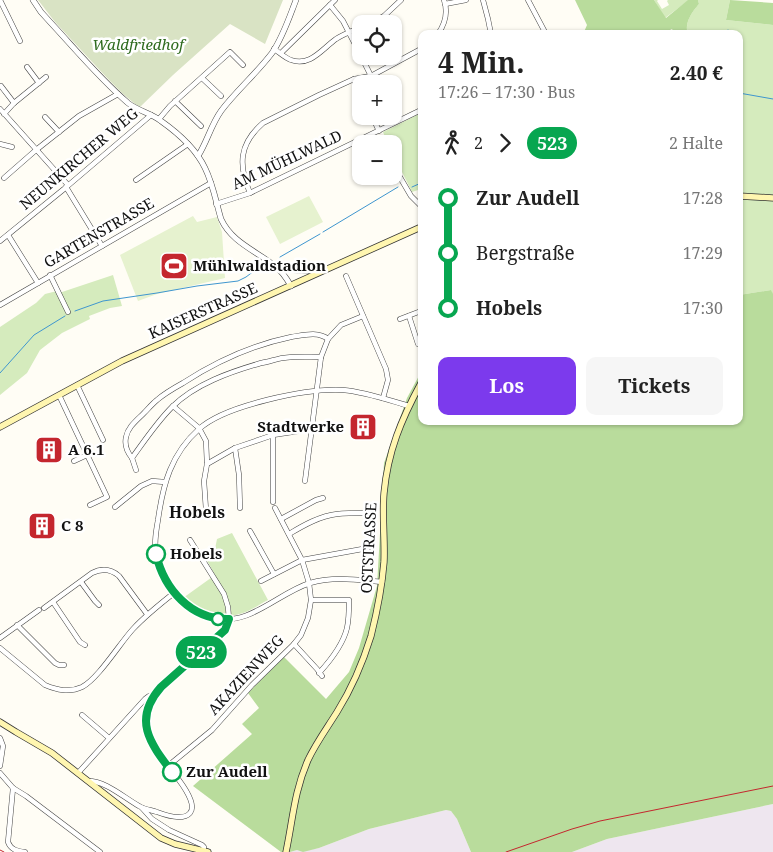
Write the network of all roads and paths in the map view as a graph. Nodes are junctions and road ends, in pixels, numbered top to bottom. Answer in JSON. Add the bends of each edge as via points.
{"nodes":[{"id":1,"x":0,"y":0,"type":"edge"},
{"id":2,"x":33,"y":0,"type":"edge"},
{"id":3,"x":296,"y":0,"type":"edge"},
{"id":4,"x":335,"y":0,"type":"edge"},
{"id":5,"x":401,"y":0,"type":"edge"},
{"id":6,"x":466,"y":0,"type":"edge"},
{"id":7,"x":483,"y":0,"type":"edge"},
{"id":8,"x":528,"y":0,"type":"edge"},
{"id":9,"x":445,"y":2,"type":"edge"},
{"id":10,"x":330,"y":5,"type":"junction"},
{"id":11,"x":385,"y":15,"type":"edge"},
{"id":12,"x":440,"y":30,"type":"edge"},
{"id":13,"x":489,"y":30,"type":"edge"},
{"id":14,"x":544,"y":30,"type":"edge"},
{"id":15,"x":352,"y":31,"type":"edge"},
{"id":16,"x":349,"y":32,"type":"junction"},
{"id":17,"x":352,"y":38,"type":"edge"},
{"id":18,"x":20,"y":41,"type":"dead end"},
{"id":19,"x":274,"y":49,"type":"junction"},
{"id":20,"x":418,"y":51,"type":"edge"},
{"id":21,"x":281,"y":53,"type":"junction"},
{"id":22,"x":243,"y":65,"type":"dead end"},
{"id":23,"x":27,"y":68,"type":"dead end"},
{"id":24,"x":373,"y":75,"type":"edge"},
{"id":25,"x":46,"y":77,"type":"dead end"},
{"id":26,"x":202,"y":78,"type":"junction"},
{"id":27,"x":352,"y":80,"type":"edge"},
{"id":28,"x":39,"y":83,"type":"junction"},
{"id":29,"x":1,"y":86,"type":"edge"},
{"id":30,"x":118,"y":94,"type":"junction"},
{"id":31,"x":221,"y":96,"type":"dead end"},
{"id":32,"x":175,"y":101,"type":"junction"},
{"id":33,"x":14,"y":103,"type":"junction"},
{"id":34,"x":2,"y":111,"type":"edge"},
{"id":35,"x":418,"y":112,"type":"edge"},
{"id":36,"x":151,"y":115,"type":"junction"},
{"id":37,"x":45,"y":116,"type":"dead end"},
{"id":38,"x":159,"y":119,"type":"junction"},
{"id":39,"x":376,"y":125,"type":"edge"},
{"id":40,"x":201,"y":126,"type":"dead end"},
{"id":41,"x":379,"y":131,"type":"junction"},
{"id":42,"x":59,"y":132,"type":"junction"},
{"id":43,"x":0,"y":144,"type":"edge"},
{"id":44,"x":188,"y":144,"type":"junction"},
{"id":45,"x":12,"y":147,"type":"dead end"},
{"id":46,"x":36,"y":150,"type":"junction"},
{"id":47,"x":198,"y":156,"type":"junction"},
{"id":48,"x":4,"y":178,"type":"dead end"},
{"id":49,"x":136,"y":180,"type":"dead end"},
{"id":50,"x":402,"y":180,"type":"edge"},
{"id":51,"x":211,"y":183,"type":"junction"},
{"id":52,"x":67,"y":186,"type":"junction"},
{"id":53,"x":250,"y":192,"type":"junction"},
{"id":54,"x":743,"y":196,"type":"edge"},
{"id":55,"x":773,"y":198,"type":"edge"},
{"id":56,"x":418,"y":203,"type":"edge"},
{"id":57,"x":216,"y":204,"type":"junction"},
{"id":58,"x":418,"y":228,"type":"edge"},
{"id":59,"x":8,"y":235,"type":"junction"},
{"id":60,"x":0,"y":241,"type":"edge"},
{"id":61,"x":102,"y":246,"type":"junction"},
{"id":62,"x":276,"y":266,"type":"junction"},
{"id":63,"x":325,"y":271,"type":"junction"},
{"id":64,"x":50,"y":276,"type":"junction"},
{"id":65,"x":346,"y":276,"type":"dead end"},
{"id":66,"x":38,"y":282,"type":"junction"},
{"id":67,"x":291,"y":286,"type":"junction"},
{"id":68,"x":0,"y":304,"type":"edge"},
{"id":69,"x":68,"y":312,"type":"dead end"},
{"id":70,"x":418,"y":312,"type":"edge"},
{"id":71,"x":364,"y":316,"type":"junction"},
{"id":72,"x":409,"y":316,"type":"junction"},
{"id":73,"x":400,"y":319,"type":"dead end"},
{"id":74,"x":328,"y":339,"type":"junction"},
{"id":75,"x":418,"y":344,"type":"dead end"},
{"id":76,"x":321,"y":358,"type":"junction"},
{"id":77,"x":77,"y":385,"type":"junction"},
{"id":78,"x":418,"y":389,"type":"edge"},
{"id":79,"x":317,"y":390,"type":"junction"},
{"id":80,"x":59,"y":395,"type":"junction"},
{"id":81,"x":383,"y":398,"type":"junction"},
{"id":82,"x":173,"y":406,"type":"junction"},
{"id":83,"x":409,"y":406,"type":"junction"},
{"id":84,"x":0,"y":427,"type":"edge"},
{"id":85,"x":200,"y":428,"type":"junction"},
{"id":86,"x":312,"y":429,"type":"junction"},
{"id":87,"x":273,"y":435,"type":"junction"},
{"id":88,"x":104,"y":440,"type":"dead end"},
{"id":89,"x":235,"y":448,"type":"junction"},
{"id":90,"x":87,"y":455,"type":"junction"},
{"id":91,"x":132,"y":458,"type":"junction"},
{"id":92,"x":74,"y":461,"type":"dead end"},
{"id":93,"x":207,"y":464,"type":"junction"},
{"id":94,"x":136,"y":470,"type":"dead end"},
{"id":95,"x":305,"y":481,"type":"dead end"},
{"id":96,"x":165,"y":482,"type":"junction"},
{"id":97,"x":323,"y":498,"type":"dead end"},
{"id":98,"x":273,"y":502,"type":"dead end"},
{"id":99,"x":90,"y":505,"type":"dead end"},
{"id":100,"x":115,"y":507,"type":"dead end"},
{"id":101,"x":240,"y":508,"type":"dead end"},
{"id":102,"x":275,"y":508,"type":"dead end"},
{"id":103,"x":206,"y":510,"type":"dead end"},
{"id":104,"x":366,"y":513,"type":"dead end"},
{"id":105,"x":281,"y":519,"type":"junction"},
{"id":106,"x":250,"y":531,"type":"dead end"},
{"id":107,"x":289,"y":534,"type":"junction"},
{"id":108,"x":190,"y":540,"type":"dead end"},
{"id":109,"x":368,"y":548,"type":"dead end"},
{"id":110,"x":302,"y":560,"type":"junction"},
{"id":111,"x":274,"y":574,"type":"junction"},
{"id":112,"x":260,"y":581,"type":"dead end"},
{"id":113,"x":81,"y":582,"type":"junction"},
{"id":114,"x":382,"y":582,"type":"junction"},
{"id":115,"x":309,"y":584,"type":"junction"},
{"id":116,"x":174,"y":593,"type":"junction"},
{"id":117,"x":311,"y":600,"type":"junction"},
{"id":118,"x":53,"y":602,"type":"junction"},
{"id":119,"x":99,"y":605,"type":"dead end"},
{"id":120,"x":147,"y":614,"type":"junction"},
{"id":121,"x":229,"y":619,"type":"junction"},
{"id":122,"x":17,"y":625,"type":"junction"},
{"id":123,"x":0,"y":638,"type":"edge"},
{"id":124,"x":294,"y":644,"type":"junction"},
{"id":125,"x":85,"y":645,"type":"dead end"},
{"id":126,"x":0,"y":648,"type":"edge"},
{"id":127,"x":64,"y":665,"type":"dead end"},
{"id":128,"x":155,"y":694,"type":"junction"},
{"id":129,"x":82,"y":715,"type":"dead end"},
{"id":130,"x":0,"y":722,"type":"edge"},
{"id":131,"x":0,"y":738,"type":"edge"},
{"id":132,"x":109,"y":738,"type":"junction"},
{"id":133,"x":0,"y":766,"type":"edge"},
{"id":134,"x":168,"y":766,"type":"junction"},
{"id":135,"x":0,"y":773,"type":"edge"},
{"id":136,"x":78,"y":773,"type":"junction"},
{"id":137,"x":88,"y":781,"type":"junction"},
{"id":138,"x":13,"y":788,"type":"junction"},
{"id":139,"x":141,"y":807,"type":"junction"},
{"id":140,"x":206,"y":851,"type":"edge"},
{"id":141,"x":25,"y":852,"type":"edge"},
{"id":142,"x":100,"y":852,"type":"edge"},
{"id":143,"x":286,"y":852,"type":"edge"}],
"edges":[{"from":1,"to":18,"type":"street"},
{"from":2,"to":30,"type":"street"},
{"from":3,"to":19,"type":"street"},
{"from":4,"to":10,"type":"street"},
{"from":5,"to":11,"type":"street"},
{"from":6,"to":9,"type":"street"},
{"from":7,"to":13,"type":"street"},
{"from":8,"to":14,"type":"street"},
{"from":9,"to":12,"type":"street","via":[[445,18]]},
{"from":10,"to":16,"type":"street"},
{"from":10,"to":21,"type":"street"},
{"from":15,"to":16,"type":"street"},
{"from":16,"to":17,"type":"street"},
{"from":16,"to":21,"type":"street","via":[[307,60],[294,61]]},
{"from":19,"to":21,"type":"street"},
{"from":19,"to":47,"type":"street","via":[[221,111]]},
{"from":20,"to":24,"type":"street"},
{"from":22,"to":26,"type":"street","via":[[230,52]]},
{"from":23,"to":28,"type":"street"},
{"from":25,"to":28,"type":"street"},
{"from":26,"to":31,"type":"street"},
{"from":26,"to":32,"type":"street"},
{"from":27,"to":53,"type":"street","via":[[271,118],[256,129],[242,157]]},
{"from":28,"to":33,"type":"street"},
{"from":29,"to":33,"type":"street"},
{"from":30,"to":36,"type":"street","via":[[133,107]]},
{"from":30,"to":42,"type":"street","via":[[79,116]]},
{"from":32,"to":38,"type":"street"},
{"from":32,"to":40,"type":"street"},
{"from":33,"to":34,"type":"street"},
{"from":34,"to":46,"type":"street"},
{"from":35,"to":41,"type":"street","name":"AM MÜHLWALD"},
{"from":36,"to":38,"type":"street"},
{"from":36,"to":52,"type":"street","name":"NEUNKIRCHER WEG"},
{"from":37,"to":42,"type":"street"},
{"from":38,"to":44,"type":"street"},
{"from":39,"to":41,"type":"street"},
{"from":41,"to":53,"type":"street","name":"AM MÜHLWALD"},
{"from":42,"to":46,"type":"street"},
{"from":43,"to":45,"type":"street"},
{"from":44,"to":47,"type":"street"},
{"from":44,"to":49,"type":"street"},
{"from":46,"to":48,"type":"street"},
{"from":46,"to":52,"type":"street"},
{"from":47,"to":51,"type":"street"},
{"from":50,"to":56,"type":"street"},
{"from":51,"to":57,"type":"street"},
{"from":51,"to":61,"type":"street","name":"GARTENSTRASSE"},
{"from":52,"to":59,"type":"street","name":"NEUNKIRCHER WEG"},
{"from":52,"to":61,"type":"street"},
{"from":53,"to":57,"type":"street","name":"AM MÜHLWALD"},
{"from":54,"to":55,"type":"main road"},
{"from":57,"to":62,"type":"street","via":[[230,234]]},
{"from":58,"to":63,"type":"main road","name":"KAISERSTRASSE"},
{"from":59,"to":60,"type":"street","name":"NEUNKIRCHER WEG"},
{"from":59,"to":66,"type":"street"},
{"from":61,"to":64,"type":"street","name":"GARTENSTRASSE"},
{"from":62,"to":63,"type":"street"},
{"from":62,"to":67,"type":"street"},
{"from":63,"to":67,"type":"main road","name":"KAISERSTRASSE"},
{"from":64,"to":66,"type":"street","name":"GARTENSTRASSE"},
{"from":64,"to":69,"type":"street"},
{"from":65,"to":71,"type":"street"},
{"from":66,"to":68,"type":"street","name":"GARTENSTRASSE"},
{"from":67,"to":77,"type":"main road","name":"KAISERSTRASSE","via":[[122,361]]},
{"from":70,"to":72,"type":"street"},
{"from":71,"to":74,"type":"street","via":[[341,325]]},
{"from":71,"to":81,"type":"street","via":[[386,369],[388,380]]},
{"from":72,"to":73,"type":"street"},
{"from":72,"to":75,"type":"street"},
{"from":74,"to":76,"type":"street"},
{"from":74,"to":91,"type":"street","via":[[309,334],[281,339],[252,347],[204,369],[158,399],[130,427],[125,445]]},
{"from":76,"to":79,"type":"street"},
{"from":76,"to":82,"type":"street","via":[[281,358],[240,369],[210,381]]},
{"from":77,"to":80,"type":"main road","name":"KAISERSTRASSE"},
{"from":77,"to":88,"type":"street"},
{"from":78,"to":83,"type":"main road","name":"OSTSTRASSE"},
{"from":79,"to":81,"type":"street","via":[[345,390]]},
{"from":79,"to":85,"type":"street","via":[[242,407],[214,418]]},
{"from":79,"to":86,"type":"street"},
{"from":80,"to":84,"type":"main road","name":"KAISERSTRASSE"},
{"from":80,"to":90,"type":"street"},
{"from":81,"to":83,"type":"street"},
{"from":82,"to":85,"type":"street"},
{"from":82,"to":91,"type":"street","via":[[152,428]]},
{"from":83,"to":114,"type":"main road","name":"OSTSTRASSE","via":[[395,439],[386,480]]},
{"from":85,"to":93,"type":"street","via":[[206,441]]},
{"from":85,"to":96,"type":"street","via":[[177,455]]},
{"from":86,"to":87,"type":"street"},
{"from":86,"to":95,"type":"street"},
{"from":87,"to":89,"type":"street"},
{"from":87,"to":98,"type":"street"},
{"from":89,"to":93,"type":"street"},
{"from":89,"to":101,"type":"street"},
{"from":90,"to":92,"type":"street"},
{"from":90,"to":99,"type":"street","via":[[107,497]]},
{"from":91,"to":94,"type":"street"},
{"from":93,"to":103,"type":"street","via":[[204,481]]},
{"from":96,"to":100,"type":"street","via":[[152,481],[141,486]]},
{"from":96,"to":116,"type":"street","via":[[155,548],[162,572]]},
{"from":97,"to":105,"type":"street"},
{"from":102,"to":105,"type":"street","name":"AKAZIENWEG"},
{"from":104,"to":107,"type":"street","via":[[327,516]]},
{"from":105,"to":107,"type":"street","name":"AKAZIENWEG"},
{"from":106,"to":111,"type":"street"},
{"from":107,"to":110,"type":"street","name":"AKAZIENWEG"},
{"from":108,"to":121,"type":"street","via":[[224,594]]},
{"from":109,"to":110,"type":"street"},
{"from":110,"to":111,"type":"street"},
{"from":110,"to":115,"type":"street","name":"AKAZIENWEG"},
{"from":111,"to":112,"type":"street"},
{"from":113,"to":118,"type":"street"},
{"from":113,"to":119,"type":"street"},
{"from":113,"to":120,"type":"street","via":[[97,570],[115,572]]},
{"from":114,"to":115,"type":"street","via":[[335,579]]},
{"from":114,"to":143,"type":"main road","name":"OSTSTRASSE","via":[[376,617],[361,666],[304,771],[295,799]]},
{"from":115,"to":117,"type":"street","name":"AKAZIENWEG"},
{"from":115,"to":121,"type":"street","via":[[248,615]]},
{"from":116,"to":120,"type":"street"},
{"from":116,"to":121,"type":"street","via":[[197,612]]},
{"from":117,"to":124,"type":"street","name":"AKAZIENWEG","via":[[308,618]]},
{"from":117,"to":124,"type":"street","via":[[349,600],[347,629],[321,675]]},
{"from":118,"to":122,"type":"street"},
{"from":118,"to":125,"type":"street"},
{"from":120,"to":126,"type":"street","via":[[95,676],[84,686],[69,690],[44,685]]},
{"from":121,"to":128,"type":"street","via":[[225,630]]},
{"from":122,"to":123,"type":"street"},
{"from":122,"to":127,"type":"street","via":[[55,663]]},
{"from":124,"to":134,"type":"street","name":"AKAZIENWEG","via":[[212,730]]},
{"from":128,"to":132,"type":"street","via":[[149,696]]},
{"from":128,"to":134,"type":"street","via":[[147,711],[147,731]]},
{"from":129,"to":132,"type":"street"},
{"from":130,"to":136,"type":"main road","via":[[52,753]]},
{"from":131,"to":133,"type":"street","via":[[3,746]]},
{"from":132,"to":136,"type":"street"},
{"from":134,"to":139,"type":"street","via":[[189,795],[191,812],[172,816]]},
{"from":135,"to":138,"type":"street"},
{"from":136,"to":137,"type":"main road"},
{"from":137,"to":139,"type":"street","via":[[95,781]]},
{"from":137,"to":140,"type":"main road","via":[[161,838]]},
{"from":138,"to":141,"type":"street","via":[[8,842],[14,850]]},
{"from":138,"to":142,"type":"street"},
{"from":139,"to":140,"type":"street","via":[[152,819],[199,842]]}]}
